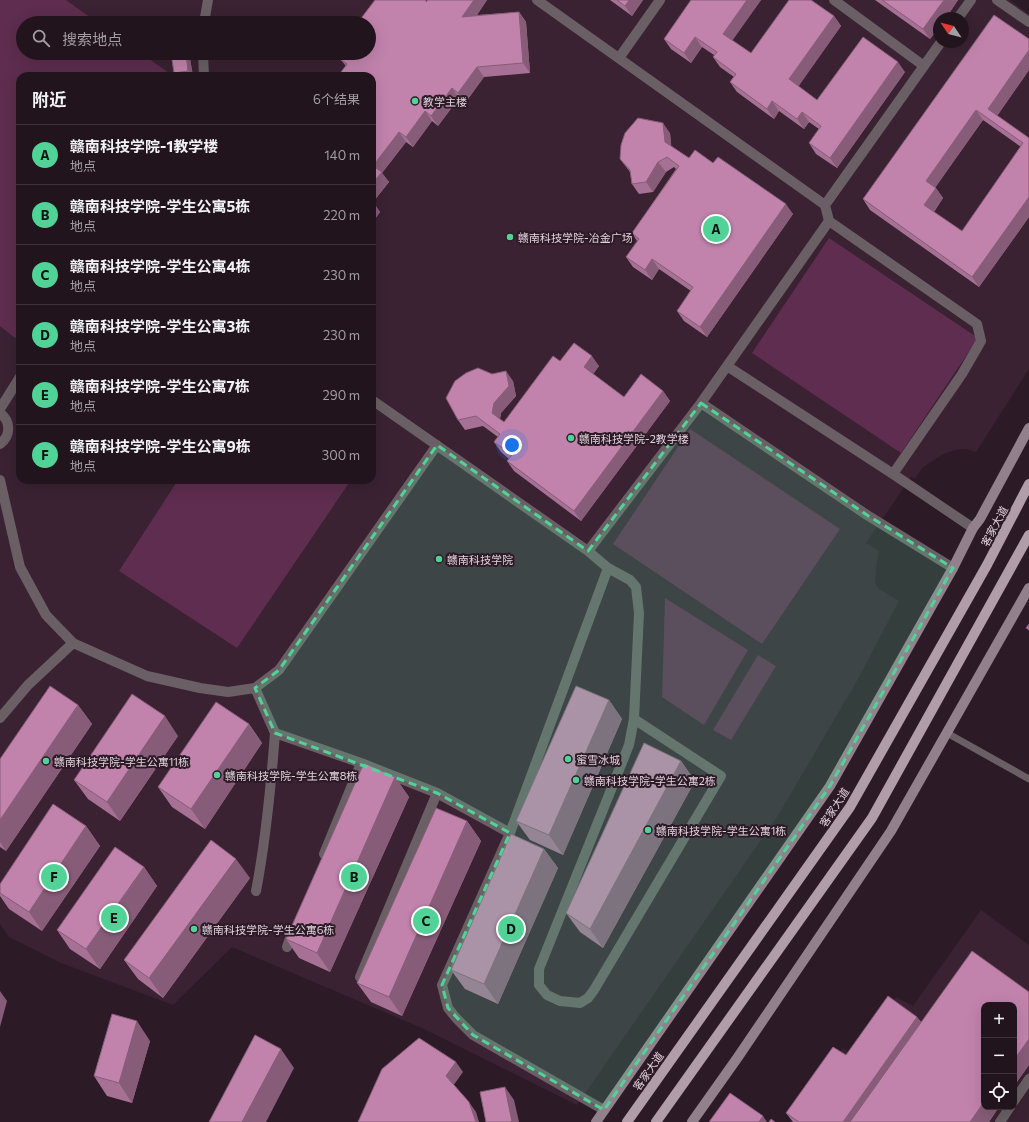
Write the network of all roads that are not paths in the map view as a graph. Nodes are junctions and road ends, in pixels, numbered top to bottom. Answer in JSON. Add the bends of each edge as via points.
{"nodes":[{"id":1,"x":208,"y":0,"type":"edge"},
{"id":2,"x":537,"y":0,"type":"edge"},
{"id":3,"x":660,"y":0,"type":"edge"},
{"id":4,"x":834,"y":0,"type":"edge"},
{"id":5,"x":971,"y":0,"type":"edge"},
{"id":6,"x":997,"y":0,"type":"edge"},
{"id":7,"x":962,"y":12,"type":"edge"},
{"id":8,"x":205,"y":16,"type":"edge"},
{"id":9,"x":1029,"y":22,"type":"edge"},
{"id":10,"x":937,"y":48,"type":"edge"},
{"id":11,"x":618,"y":58,"type":"junction"},
{"id":12,"x":203,"y":60,"type":"edge"},
{"id":13,"x":924,"y":66,"type":"junction"},
{"id":14,"x":204,"y":72,"type":"edge"},
{"id":15,"x":826,"y":205,"type":"junction"},
{"id":16,"x":829,"y":221,"type":"junction"},
{"id":17,"x":727,"y":366,"type":"junction"},
{"id":18,"x":16,"y":383,"type":"edge"},
{"id":19,"x":376,"y":403,"type":"edge"},
{"id":20,"x":701,"y":403,"type":"junction"},
{"id":21,"x":0,"y":409,"type":"edge"},
{"id":22,"x":0,"y":413,"type":"edge"},
{"id":23,"x":1029,"y":428,"type":"edge"},
{"id":24,"x":0,"y":444,"type":"edge"},
{"id":25,"x":437,"y":445,"type":"junction"},
{"id":26,"x":893,"y":474,"type":"junction"},
{"id":27,"x":0,"y":480,"type":"edge"},
{"id":28,"x":1029,"y":484,"type":"edge"},
{"id":29,"x":973,"y":528,"type":"junction"},
{"id":30,"x":1029,"y":535,"type":"edge"},
{"id":31,"x":588,"y":551,"type":"junction"},
{"id":32,"x":608,"y":568,"type":"junction"},
{"id":33,"x":953,"y":568,"type":"junction"},
{"id":34,"x":1029,"y":588,"type":"edge"},
{"id":35,"x":72,"y":643,"type":"junction"},
{"id":36,"x":255,"y":688,"type":"junction"},
{"id":37,"x":0,"y":718,"type":"edge"},
{"id":38,"x":634,"y":718,"type":"junction"},
{"id":39,"x":275,"y":732,"type":"junction"},
{"id":40,"x":947,"y":733,"type":"junction"},
{"id":41,"x":361,"y":763,"type":"junction"},
{"id":42,"x":1029,"y":779,"type":"edge"},
{"id":43,"x":437,"y":793,"type":"junction"},
{"id":44,"x":510,"y":833,"type":"junction"},
{"id":45,"x":319,"y":866,"type":"edge"},
{"id":46,"x":256,"y":891,"type":"dead end"},
{"id":47,"x":296,"y":925,"type":"edge"},
{"id":48,"x":287,"y":947,"type":"edge"},
{"id":49,"x":360,"y":977,"type":"edge"},
{"id":50,"x":1029,"y":1079,"type":"edge"},
{"id":51,"x":1017,"y":1097,"type":"edge"},
{"id":52,"x":604,"y":1110,"type":"junction"},
{"id":53,"x":1008,"y":1110,"type":"edge"},
{"id":54,"x":596,"y":1122,"type":"edge"},
{"id":55,"x":627,"y":1122,"type":"edge"},
{"id":56,"x":656,"y":1122,"type":"edge"},
{"id":57,"x":692,"y":1122,"type":"edge"},
{"id":58,"x":1000,"y":1122,"type":"edge"}],
"edges":[{"from":1,"to":8,"type":"street"},
{"from":2,"to":11,"type":"street"},
{"from":3,"to":11,"type":"street"},
{"from":4,"to":13,"type":"street"},
{"from":5,"to":7,"type":"street"},
{"from":6,"to":9,"type":"street"},
{"from":10,"to":13,"type":"street"},
{"from":11,"to":15,"type":"street"},
{"from":12,"to":14,"type":"street"},
{"from":13,"to":15,"type":"street"},
{"from":15,"to":16,"type":"street"},
{"from":16,"to":17,"type":"street"},
{"from":16,"to":26,"type":"street","via":[[976,324],[980,341],[962,374]]},
{"from":17,"to":20,"type":"street"},
{"from":17,"to":26,"type":"street"},
{"from":18,"to":21,"type":"street"},
{"from":19,"to":25,"type":"street"},
{"from":20,"to":31,"type":"street"},
{"from":20,"to":33,"type":"street","via":[[867,515]]},
{"from":22,"to":24,"type":"street","via":[[8,426],[6,438]]},
{"from":23,"to":29,"type":"street"},
{"from":25,"to":31,"type":"street"},
{"from":25,"to":36,"type":"street","via":[[279,670]]},
{"from":26,"to":29,"type":"street"},
{"from":27,"to":35,"type":"street","via":[[20,566],[46,615]]},
{"from":28,"to":55,"type":"main road","name":"客家大道","via":[[987,565],[850,807]]},
{"from":29,"to":33,"type":"street"},
{"from":30,"to":56,"type":"main road","via":[[872,818]]},
{"from":31,"to":32,"type":"street"},
{"from":32,"to":38,"type":"street","via":[[630,580],[636,587],[639,613]]},
{"from":32,"to":44,"type":"street"},
{"from":33,"to":52,"type":"street","via":[[830,786]]},
{"from":34,"to":40,"type":"street"},
{"from":35,"to":36,"type":"street","via":[[147,676],[228,692]]},
{"from":35,"to":37,"type":"street","via":[[28,685]]},
{"from":36,"to":39,"type":"street"},
{"from":38,"to":38,"type":"street","via":[[721,776],[594,990],[580,1003],[560,1001],[547,995],[539,985],[539,969],[629,745]]},
{"from":39,"to":41,"type":"street"},
{"from":39,"to":46,"type":"street","via":[[270,799]]},
{"from":40,"to":42,"type":"lane"},
{"from":40,"to":57,"type":"street","via":[[891,830]]},
{"from":41,"to":43,"type":"street"},
{"from":41,"to":45,"type":"street"},
{"from":43,"to":44,"type":"street"},
{"from":43,"to":49,"type":"street"},
{"from":44,"to":52,"type":"street","via":[[442,985],[448,1008],[473,1035]]},
{"from":47,"to":48,"type":"street"},
{"from":50,"to":51,"type":"street"},
{"from":52,"to":54,"type":"street"},
{"from":53,"to":58,"type":"street"}]}
